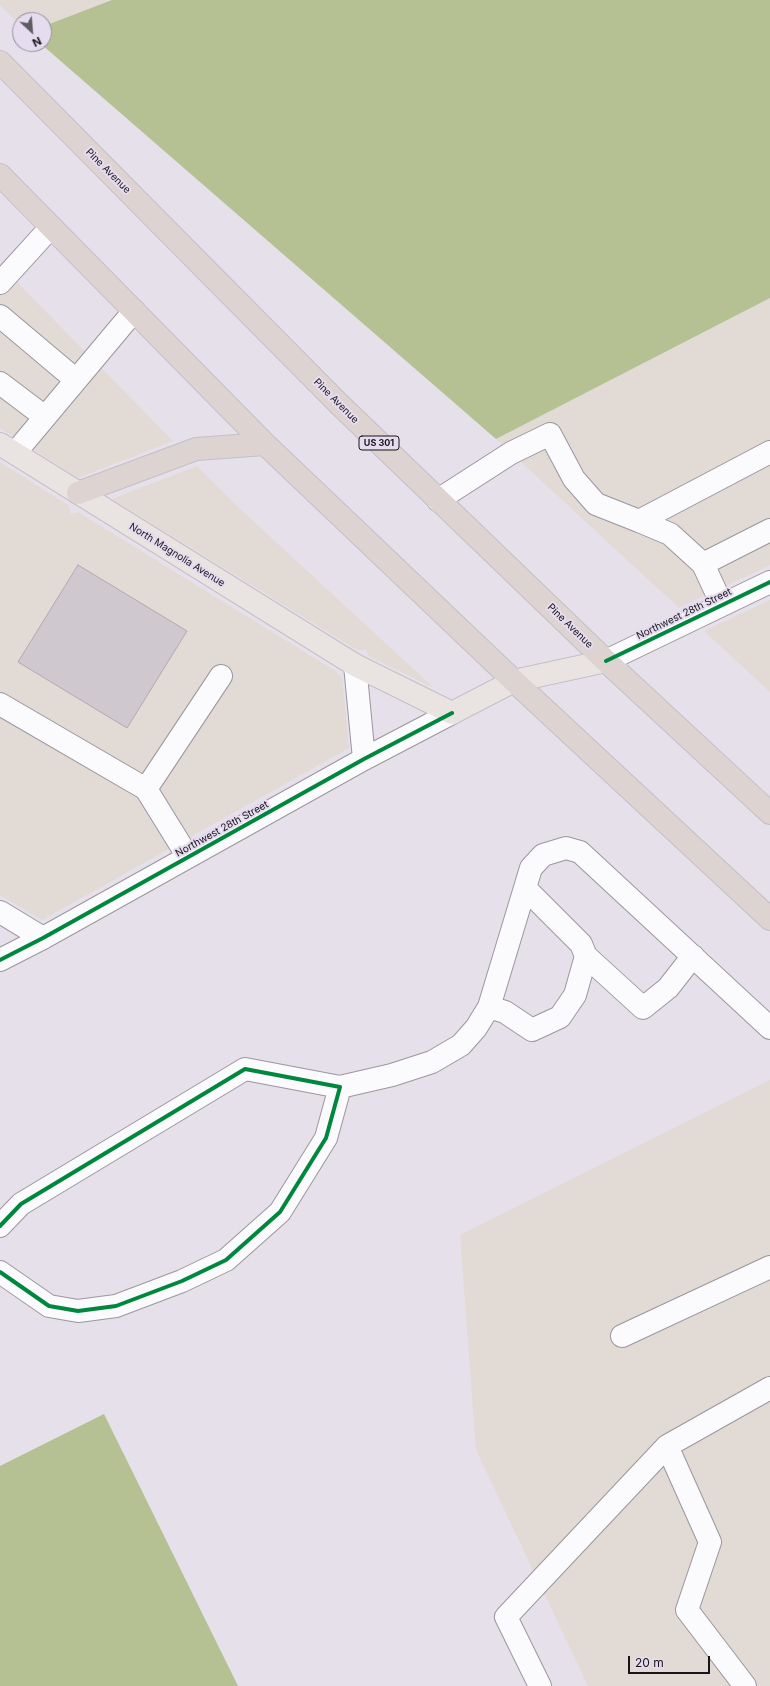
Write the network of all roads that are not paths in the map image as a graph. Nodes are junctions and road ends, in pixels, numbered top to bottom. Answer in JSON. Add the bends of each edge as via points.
{"nodes":[{"id":1,"x":0,"y":62,"type":"edge"},
{"id":2,"x":0,"y":175,"type":"edge"},
{"id":3,"x":51,"y":227,"type":"junction"},
{"id":4,"x":0,"y":284,"type":"edge"},
{"id":5,"x":134,"y":311,"type":"junction"},
{"id":6,"x":0,"y":316,"type":"edge"},
{"id":7,"x":76,"y":380,"type":"junction"},
{"id":8,"x":0,"y":383,"type":"edge"},
{"id":9,"x":45,"y":417,"type":"junction"},
{"id":10,"x":265,"y":444,"type":"junction"},
{"id":11,"x":7,"y":448,"type":"edge"},
{"id":12,"x":770,"y":452,"type":"edge"},
{"id":13,"x":78,"y":493,"type":"junction"},
{"id":14,"x":438,"y":500,"type":"junction"},
{"id":15,"x":639,"y":521,"type":"junction"},
{"id":16,"x":770,"y":530,"type":"edge"},
{"id":17,"x":703,"y":564,"type":"junction"},
{"id":18,"x":770,"y":582,"type":"edge"},
{"id":19,"x":722,"y":605,"type":"junction"},
{"id":20,"x":606,"y":661,"type":"junction"},
{"id":21,"x":354,"y":665,"type":"junction"},
{"id":22,"x":220,"y":676,"type":"dead end"},
{"id":23,"x":514,"y":681,"type":"junction"},
{"id":24,"x":0,"y":704,"type":"edge"},
{"id":25,"x":452,"y":713,"type":"junction"},
{"id":26,"x":364,"y":759,"type":"junction"},
{"id":27,"x":146,"y":789,"type":"junction"},
{"id":28,"x":770,"y":813,"type":"edge"},
{"id":29,"x":188,"y":857,"type":"junction"},
{"id":30,"x":525,"y":888,"type":"junction"},
{"id":31,"x":0,"y":912,"type":"edge"},
{"id":32,"x":770,"y":919,"type":"edge"},
{"id":33,"x":43,"y":938,"type":"junction"},
{"id":34,"x":586,"y":956,"type":"junction"},
{"id":35,"x":693,"y":956,"type":"junction"},
{"id":36,"x":0,"y":960,"type":"edge"},
{"id":37,"x":489,"y":1007,"type":"junction"},
{"id":38,"x":770,"y":1028,"type":"edge"},
{"id":39,"x":340,"y":1087,"type":"junction"},
{"id":40,"x":0,"y":1226,"type":"edge"},
{"id":41,"x":770,"y":1267,"type":"edge"},
{"id":42,"x":0,"y":1272,"type":"edge"},
{"id":43,"x":622,"y":1336,"type":"dead end"},
{"id":44,"x":770,"y":1388,"type":"edge"},
{"id":45,"x":667,"y":1446,"type":"junction"},
{"id":46,"x":743,"y":1685,"type":"edge"},
{"id":47,"x":540,"y":1686,"type":"edge"}],
"edges":[{"from":1,"to":14,"type":"highway","name":"Pine Avenue","number":"US 301","via":[[339,404]]},
{"from":2,"to":3,"type":"highway"},
{"from":3,"to":4,"type":"street"},
{"from":3,"to":5,"type":"highway"},
{"from":5,"to":7,"type":"street"},
{"from":5,"to":10,"type":"highway"},
{"from":6,"to":7,"type":"street"},
{"from":7,"to":9,"type":"street"},
{"from":8,"to":9,"type":"street"},
{"from":9,"to":11,"type":"street"},
{"from":10,"to":13,"type":"highway","via":[[196,449]]},
{"from":10,"to":23,"type":"highway"},
{"from":11,"to":13,"type":"main road","name":"North Magnolia Avenue"},
{"from":12,"to":15,"type":"street"},
{"from":13,"to":21,"type":"main road","name":"North Magnolia Avenue"},
{"from":14,"to":15,"type":"street","via":[[511,453],[550,434],[574,479],[596,504]]},
{"from":14,"to":20,"type":"highway","name":"Pine Avenue","number":"US 301"},
{"from":15,"to":17,"type":"street","via":[[670,534]]},
{"from":16,"to":17,"type":"street"},
{"from":17,"to":19,"type":"street"},
{"from":18,"to":19,"type":"street","name":"Northwest 28th Street"},
{"from":19,"to":20,"type":"street","name":"Northwest 28th Street"},
{"from":20,"to":23,"type":"main road","name":"Northwest 28th Street"},
{"from":20,"to":28,"type":"highway","name":"Pine Avenue","number":"US 301"},
{"from":21,"to":25,"type":"main road","name":"North Magnolia Avenue"},
{"from":21,"to":26,"type":"street"},
{"from":22,"to":27,"type":"street"},
{"from":23,"to":25,"type":"main road","name":"Northwest 28th Street"},
{"from":23,"to":32,"type":"highway"},
{"from":24,"to":27,"type":"street"},
{"from":25,"to":26,"type":"street","name":"Northwest 28th Street"},
{"from":26,"to":29,"type":"street","name":"Northwest 28th Street"},
{"from":27,"to":29,"type":"street"},
{"from":29,"to":33,"type":"street","name":"Northwest 28th Street"},
{"from":30,"to":34,"type":"street","via":[[581,944]]},
{"from":30,"to":35,"type":"street","via":[[531,868],[543,855],[566,848],[580,852]]},
{"from":30,"to":37,"type":"street"},
{"from":31,"to":33,"type":"street"},
{"from":33,"to":36,"type":"street","name":"Northwest 28th Street"},
{"from":34,"to":35,"type":"street","via":[[643,1008],[668,988]]},
{"from":34,"to":37,"type":"street","via":[[575,995],[560,1017],[532,1030],[505,1012]]},
{"from":35,"to":38,"type":"street"},
{"from":37,"to":39,"type":"street","via":[[461,1045],[432,1062],[392,1075]]},
{"from":39,"to":40,"type":"street","via":[[245,1069],[21,1204]]},
{"from":39,"to":42,"type":"street","via":[[326,1138],[280,1212],[226,1260],[182,1281],[116,1306],[78,1311],[49,1306]]},
{"from":41,"to":43,"type":"street"},
{"from":44,"to":45,"type":"street"},
{"from":45,"to":46,"type":"street","via":[[710,1542],[687,1610]]},
{"from":45,"to":47,"type":"street","via":[[506,1618]]}]}
